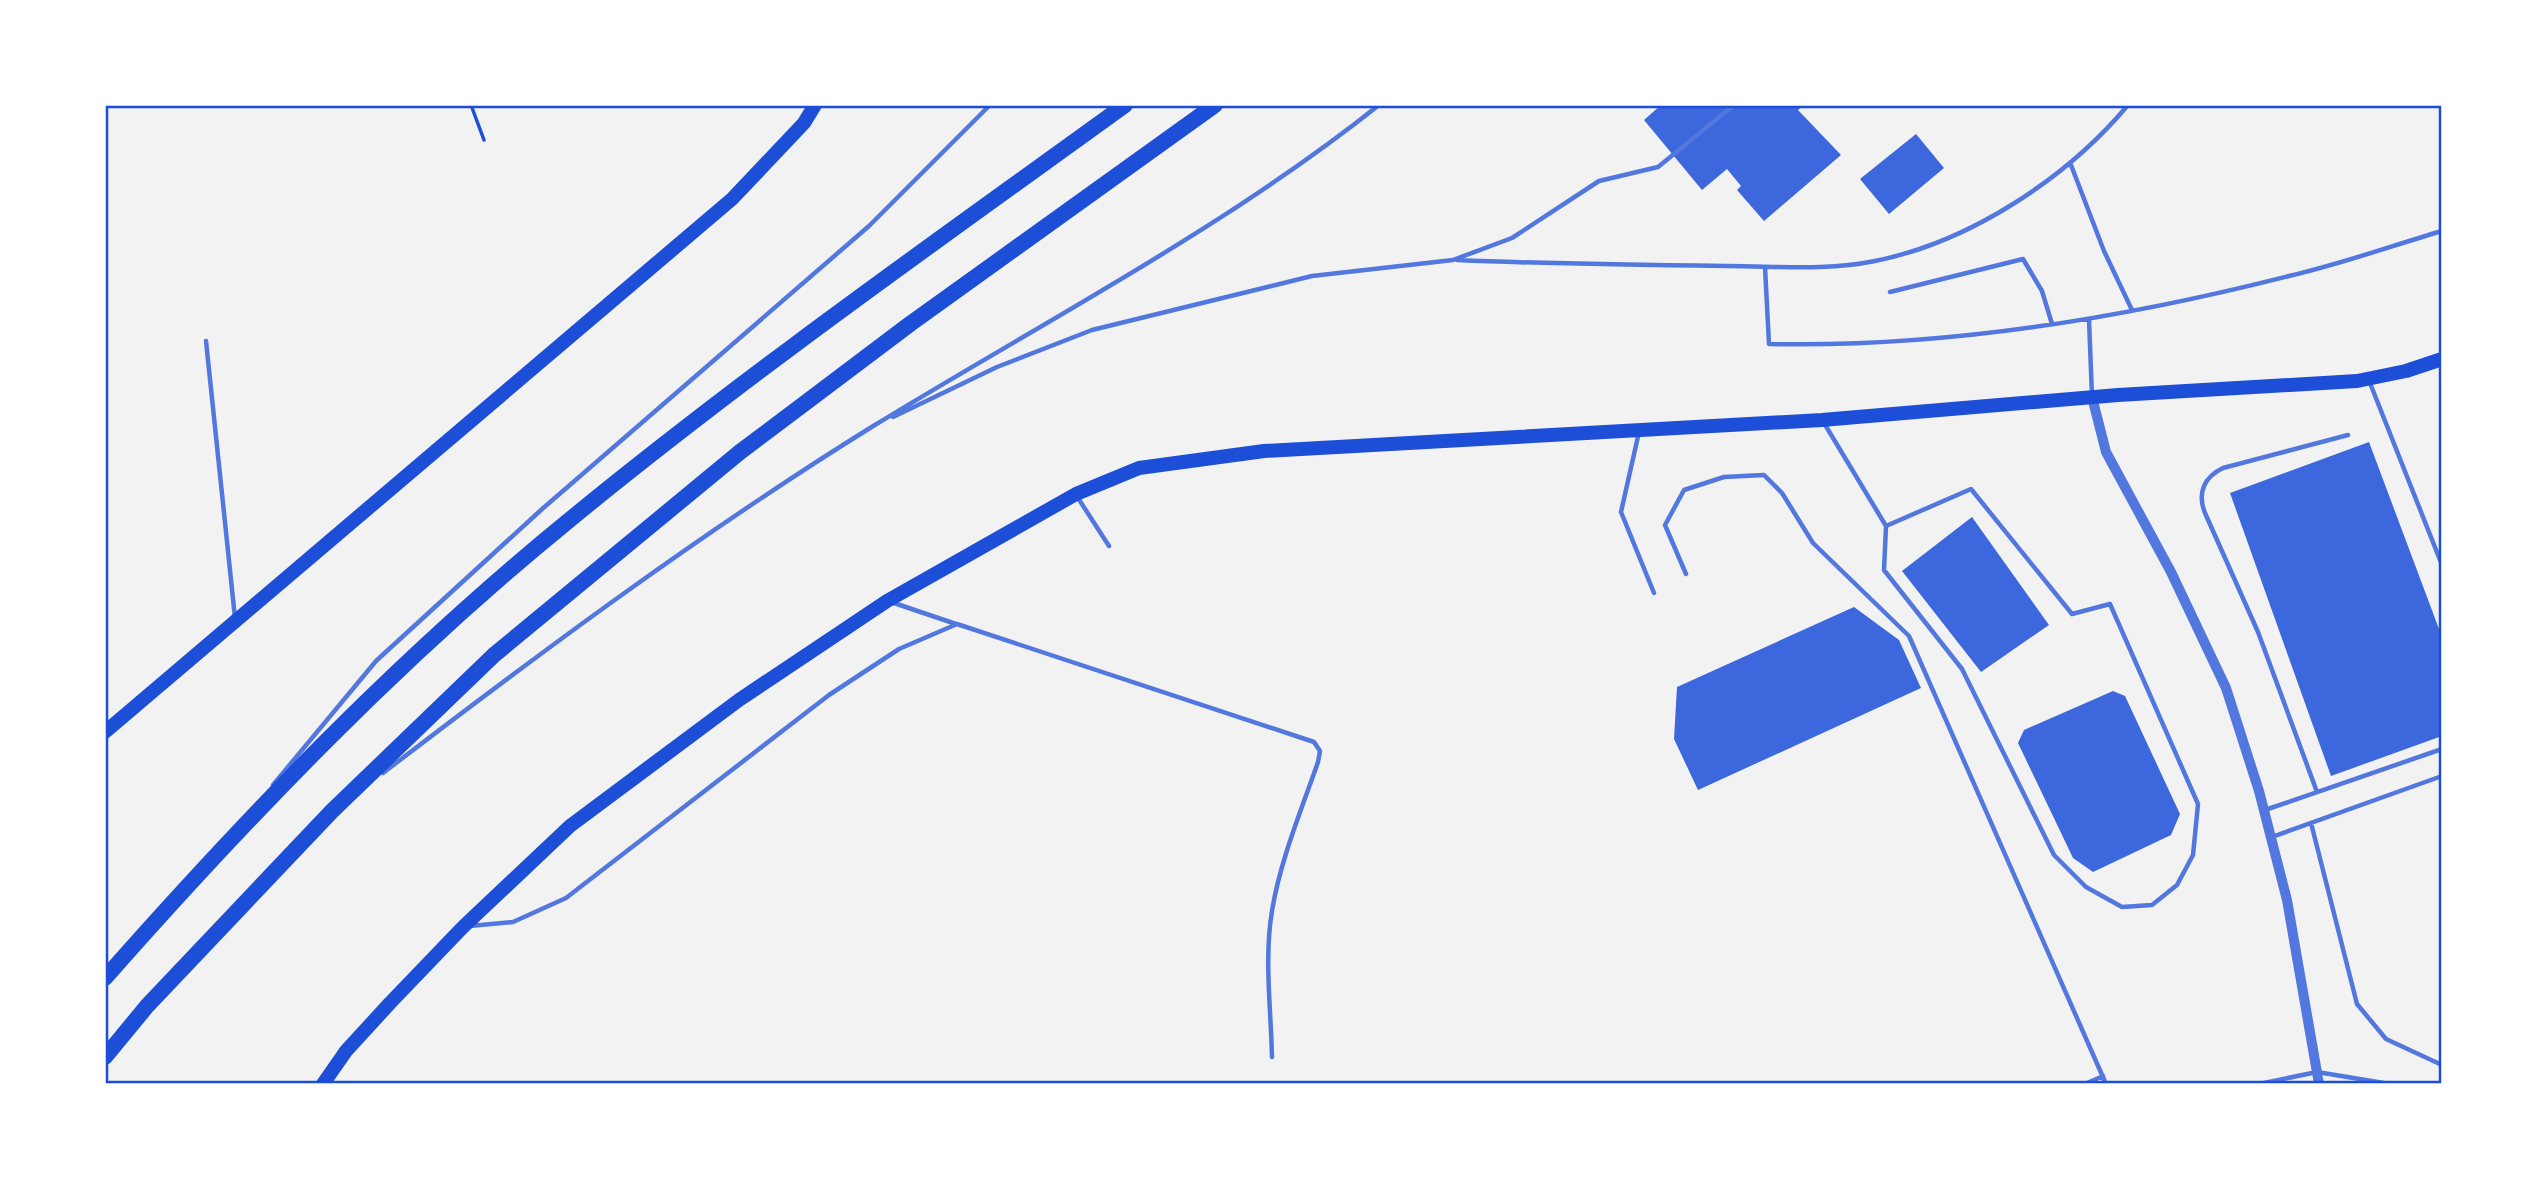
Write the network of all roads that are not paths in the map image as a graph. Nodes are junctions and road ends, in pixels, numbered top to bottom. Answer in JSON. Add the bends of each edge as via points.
{"nodes":[{"id":1,"x":815,"y":105,"type":"edge"},
{"id":2,"x":990,"y":105,"type":"edge"},
{"id":3,"x":1125,"y":105,"type":"edge"},
{"id":4,"x":1215,"y":105,"type":"edge"},
{"id":5,"x":1379,"y":105,"type":"edge"},
{"id":6,"x":1734,"y":105,"type":"edge"},
{"id":7,"x":2128,"y":105,"type":"edge"},
{"id":8,"x":2071,"y":165,"type":"junction"},
{"id":9,"x":2442,"y":231,"type":"edge"},
{"id":10,"x":1452,"y":260,"type":"junction"},
{"id":11,"x":1765,"y":267,"type":"junction"},
{"id":12,"x":1890,"y":292,"type":"dead end"},
{"id":13,"x":2132,"y":310,"type":"junction"},
{"id":14,"x":2089,"y":320,"type":"junction"},
{"id":15,"x":2052,"y":324,"type":"junction"},
{"id":16,"x":206,"y":341,"type":"dead end"},
{"id":17,"x":2442,"y":359,"type":"edge"},
{"id":18,"x":2368,"y":379,"type":"junction"},
{"id":19,"x":2092,"y":397,"type":"junction"},
{"id":20,"x":1822,"y":420,"type":"junction"},
{"id":21,"x":867,"y":430,"type":"junction"},
{"id":22,"x":1639,"y":431,"type":"junction"},
{"id":23,"x":2348,"y":435,"type":"dead end"},
{"id":24,"x":1076,"y":494,"type":"junction"},
{"id":25,"x":1886,"y":526,"type":"junction"},
{"id":26,"x":1110,"y":546,"type":"dead end"},
{"id":27,"x":2442,"y":565,"type":"edge"},
{"id":28,"x":1686,"y":575,"type":"dead end"},
{"id":29,"x":1654,"y":593,"type":"dead end"},
{"id":30,"x":887,"y":601,"type":"junction"},
{"id":31,"x":235,"y":619,"type":"junction"},
{"id":32,"x":957,"y":624,"type":"junction"},
{"id":33,"x":105,"y":732,"type":"edge"},
{"id":34,"x":2442,"y":749,"type":"edge"},
{"id":35,"x":2442,"y":776,"type":"edge"},
{"id":36,"x":2317,"y":792,"type":"junction"},
{"id":37,"x":2264,"y":810,"type":"junction"},
{"id":38,"x":332,"y":811,"type":"junction"},
{"id":39,"x":2311,"y":823,"type":"junction"},
{"id":40,"x":2271,"y":837,"type":"junction"},
{"id":41,"x":219,"y":849,"type":"junction"},
{"id":42,"x":463,"y":927,"type":"junction"},
{"id":43,"x":105,"y":978,"type":"edge"},
{"id":44,"x":105,"y":1057,"type":"edge"},
{"id":45,"x":1272,"y":1057,"type":"dead end"},
{"id":46,"x":2442,"y":1065,"type":"edge"},
{"id":47,"x":2317,"y":1072,"type":"junction"},
{"id":48,"x":2103,"y":1076,"type":"junction"},
{"id":49,"x":323,"y":1084,"type":"edge"},
{"id":50,"x":2085,"y":1084,"type":"edge"},
{"id":51,"x":2106,"y":1084,"type":"edge"},
{"id":52,"x":2259,"y":1084,"type":"edge"},
{"id":53,"x":2319,"y":1084,"type":"edge"},
{"id":54,"x":2390,"y":1084,"type":"edge"}],
"edges":[{"from":1,"to":31,"type":"main road","via":[[804,123],[732,199]]},
{"from":2,"to":41,"type":"lane","via":[[869,226],[541,510],[376,661]]},
{"from":3,"to":41,"type":"highway","via":[[841,312],[566,522],[413,657]]},
{"from":4,"to":38,"type":"highway","via":[[740,452],[494,655]]},
{"from":5,"to":21,"type":"lane","via":[[1319,153],[1172,247]]},
{"from":6,"to":10,"type":"lane","via":[[1658,167],[1600,181],[1512,238]]},
{"from":7,"to":8,"type":"lane"},
{"from":8,"to":11,"type":"lane","via":[[2016,203],[1961,231],[1876,261],[1794,269]]},
{"from":8,"to":13,"type":"lane"},
{"from":9,"to":13,"type":"lane","via":[[2290,276]]},
{"from":10,"to":11,"type":"lane"},
{"from":10,"to":21,"type":"lane","via":[[1312,276],[1092,330],[996,367]]},
{"from":11,"to":15,"type":"lane","via":[[1769,344],[1941,338]]},
{"from":12,"to":15,"type":"lane","via":[[2023,259],[2042,291]]},
{"from":13,"to":14,"type":"lane"},
{"from":14,"to":15,"type":"lane"},
{"from":14,"to":19,"type":"lane"},
{"from":16,"to":31,"type":"lane"},
{"from":17,"to":18,"type":"main road"},
{"from":18,"to":19,"type":"main road"},
{"from":18,"to":27,"type":"lane"},
{"from":19,"to":20,"type":"main road"},
{"from":19,"to":37,"type":"street","via":[[2106,452],[2171,572],[2226,688]]},
{"from":20,"to":22,"type":"main road"},
{"from":20,"to":25,"type":"lane"},
{"from":21,"to":38,"type":"lane","via":[[584,621]]},
{"from":22,"to":24,"type":"main road","via":[[1264,451],[1139,468]]},
{"from":22,"to":29,"type":"lane","via":[[1621,512]]},
{"from":23,"to":36,"type":"lane","via":[[2223,468],[2208,477],[2201,494],[2204,513],[2258,632]]},
{"from":24,"to":26,"type":"lane"},
{"from":24,"to":30,"type":"main road"},
{"from":25,"to":25,"type":"lane","via":[[1971,489],[2072,614],[2110,604],[2198,804],[2193,855],[2177,885],[2152,905],[2122,907],[2086,887],[2054,855],[1962,669],[1884,570]]},
{"from":28,"to":48,"type":"lane","via":[[1665,525],[1684,490],[1724,477],[1764,475],[1813,543],[1909,636]]},
{"from":30,"to":32,"type":"lane"},
{"from":30,"to":42,"type":"main road","via":[[739,700],[569,826]]},
{"from":31,"to":33,"type":"main road"},
{"from":32,"to":42,"type":"lane","via":[[899,649],[829,695],[566,898],[513,922]]},
{"from":32,"to":45,"type":"lane","via":[[1314,742],[1320,751],[1318,762],[1272,911]]},
{"from":34,"to":36,"type":"lane"},
{"from":35,"to":39,"type":"lane"},
{"from":36,"to":37,"type":"lane"},
{"from":37,"to":40,"type":"street"},
{"from":38,"to":44,"type":"highway","via":[[147,1006]]},
{"from":39,"to":40,"type":"lane"},
{"from":39,"to":46,"type":"lane","via":[[2357,1004],[2386,1039]]},
{"from":40,"to":47,"type":"street","via":[[2287,900]]},
{"from":41,"to":43,"type":"highway"},
{"from":42,"to":49,"type":"main road","via":[[346,1051]]},
{"from":47,"to":52,"type":"lane"},
{"from":47,"to":53,"type":"street"},
{"from":47,"to":54,"type":"lane"},
{"from":48,"to":50,"type":"lane"},
{"from":48,"to":51,"type":"lane"}]}
